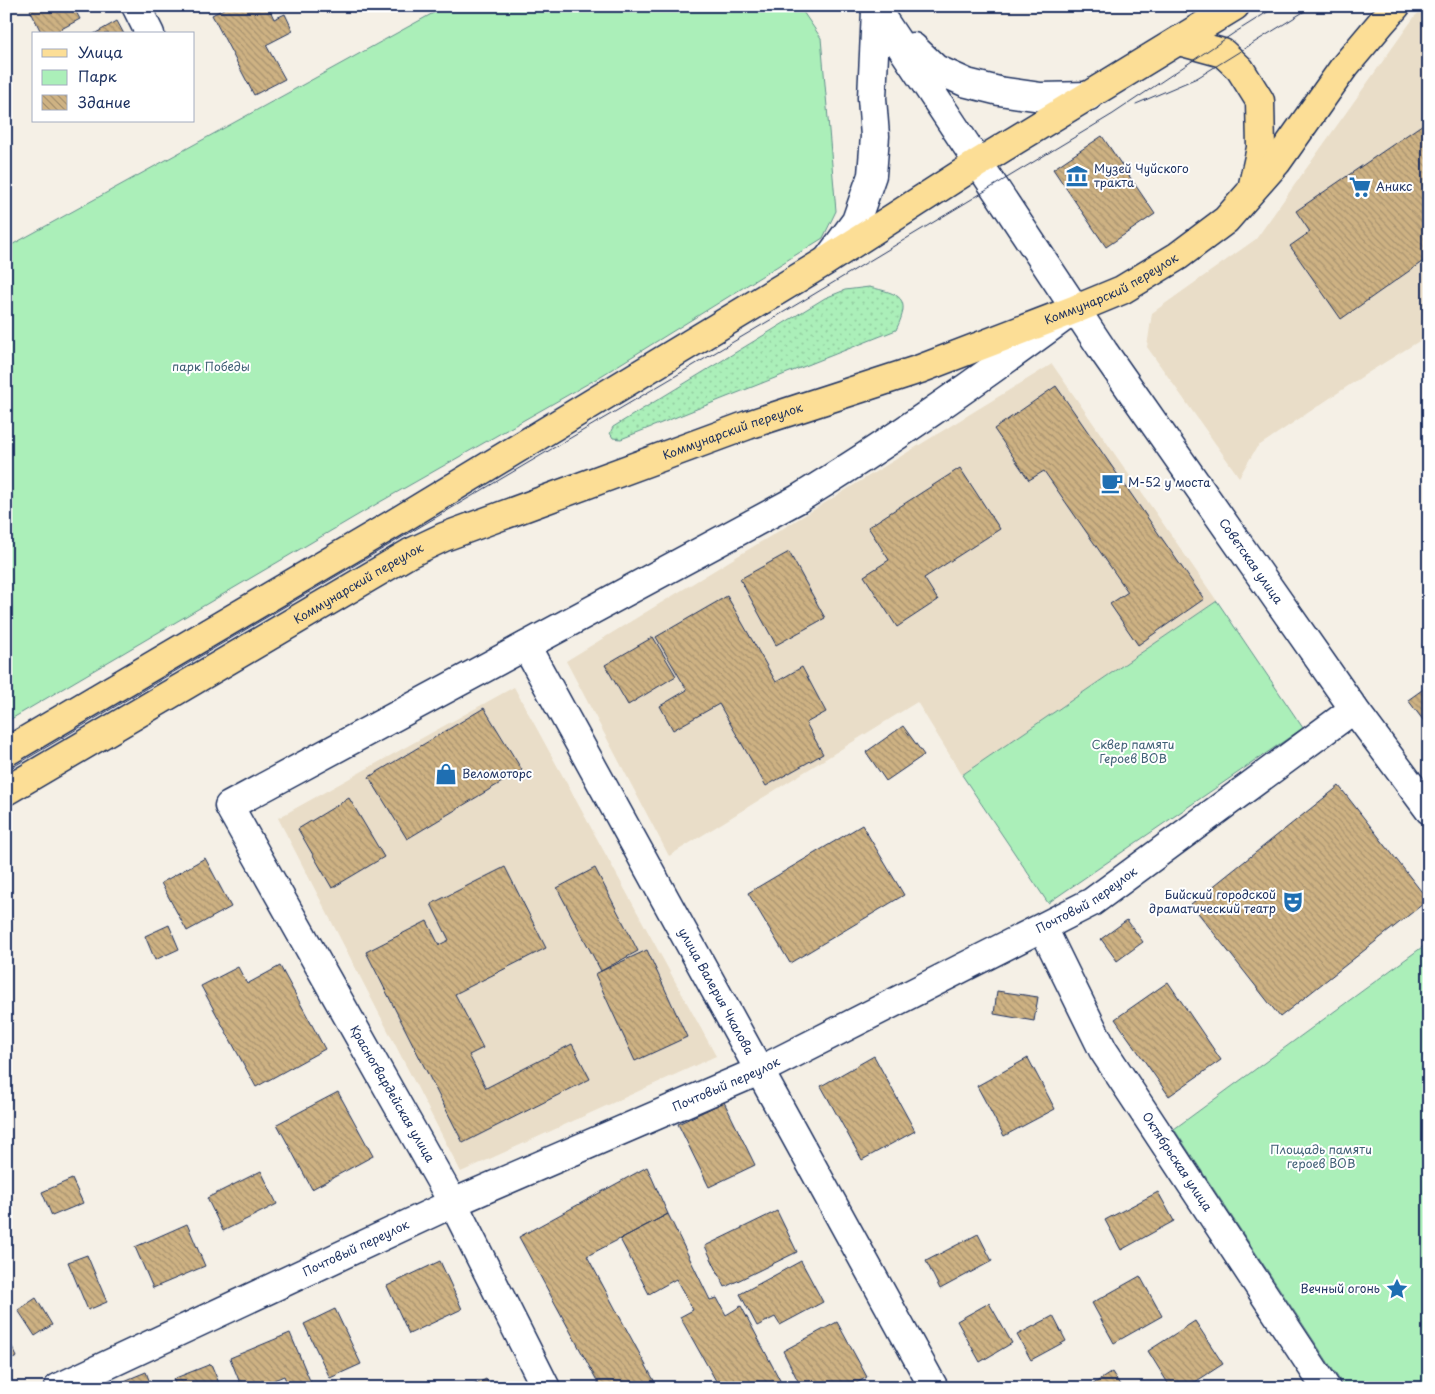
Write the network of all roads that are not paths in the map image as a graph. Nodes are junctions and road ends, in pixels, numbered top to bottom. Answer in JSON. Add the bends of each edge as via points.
{"nodes":[{"id":1,"x":136,"y":6,"type":"edge"},
{"id":2,"x":1235,"y":6,"type":"edge"},
{"id":3,"x":1396,"y":6,"type":"edge"},
{"id":4,"x":875,"y":8,"type":"edge"},
{"id":5,"x":149,"y":32,"type":"edge"},
{"id":6,"x":1179,"y":41,"type":"junction"},
{"id":7,"x":1089,"y":96,"type":"junction"},
{"id":8,"x":978,"y":163,"type":"junction"},
{"id":9,"x":1252,"y":191,"type":"junction"},
{"id":10,"x":826,"y":262,"type":"junction"},
{"id":11,"x":1076,"y":309,"type":"junction"},
{"id":12,"x":526,"y":646,"type":"junction"},
{"id":13,"x":1354,"y":710,"type":"junction"},
{"id":14,"x":6,"y":752,"type":"edge"},
{"id":15,"x":6,"y":791,"type":"edge"},
{"id":16,"x":1429,"y":810,"type":"edge"},
{"id":17,"x":1043,"y":928,"type":"junction"},
{"id":18,"x":759,"y":1071,"type":"junction"},
{"id":19,"x":454,"y":1203,"type":"junction"},
{"id":20,"x":68,"y":1386,"type":"edge"},
{"id":21,"x":546,"y":1388,"type":"edge"},
{"id":22,"x":934,"y":1388,"type":"edge"},
{"id":23,"x":1326,"y":1388,"type":"edge"}],
"edges":[{"from":1,"to":5,"type":"street"},
{"from":2,"to":6,"type":"main road"},
{"from":3,"to":9,"type":"main road","name":"Коммунарский переулок","via":[[1344,67],[1277,162]]},
{"from":4,"to":7,"type":"street","via":[[936,69],[967,83],[1041,96]]},
{"from":4,"to":8,"type":"street","name":"Советская улица"},
{"from":4,"to":10,"type":"street","via":[[872,175],[856,221]]},
{"from":6,"to":7,"type":"main road"},
{"from":6,"to":9,"type":"main road","via":[[1223,53],[1240,70],[1260,101],[1262,148]]},
{"from":7,"to":8,"type":"main road"},
{"from":8,"to":10,"type":"main road"},
{"from":8,"to":11,"type":"street","name":"Советская улица"},
{"from":9,"to":11,"type":"main road","name":"Коммунарский переулок","via":[[1226,220],[1178,256],[1122,290]]},
{"from":10,"to":14,"type":"main road","via":[[393,524]]},
{"from":11,"to":12,"type":"street","via":[[948,401],[798,499]]},
{"from":11,"to":13,"type":"street","name":"Советская улица"},
{"from":11,"to":15,"type":"main road","name":"Коммунарский переулок","via":[[920,369],[748,425],[444,537],[410,553]]},
{"from":12,"to":18,"type":"street","name":"улица Валерия Чкалова"},
{"from":12,"to":19,"type":"street","name":"Красногвардейская улица","via":[[229,806]]},
{"from":13,"to":16,"type":"street","name":"Советская улица"},
{"from":13,"to":17,"type":"street","name":"Почтовый переулок","via":[[1092,902]]},
{"from":17,"to":18,"type":"street","name":"Почтовый переулок"},
{"from":17,"to":23,"type":"street","name":"Октябрьская улица","via":[[1103,1050]]},
{"from":18,"to":19,"type":"street","name":"Почтовый переулок"},
{"from":18,"to":22,"type":"street","name":"улица Валерия Чкалова"},
{"from":19,"to":20,"type":"street","name":"Почтовый переулок"},
{"from":19,"to":21,"type":"street","name":"Красногвардейская улица"}]}
